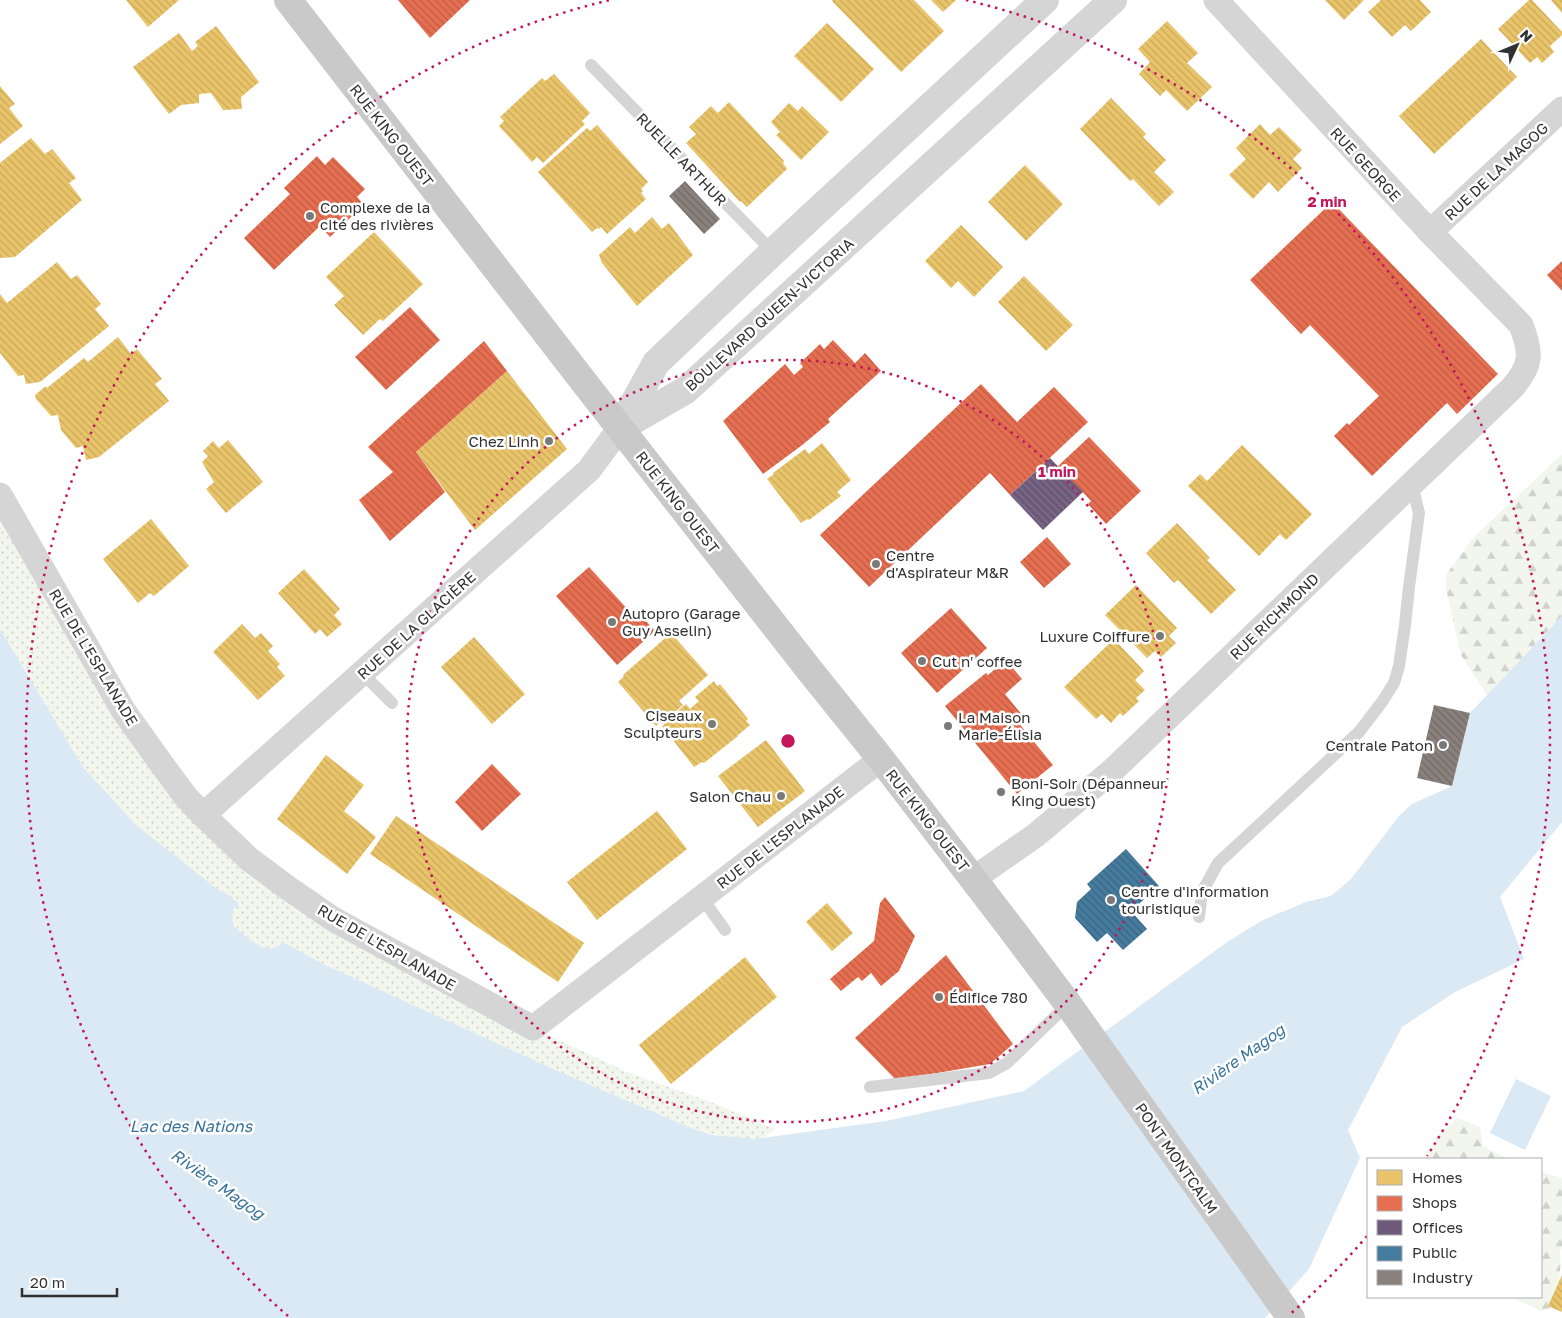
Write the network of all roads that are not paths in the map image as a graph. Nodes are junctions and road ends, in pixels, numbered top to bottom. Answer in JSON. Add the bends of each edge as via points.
{"nodes":[{"id":1,"x":288,"y":0,"type":"edge"},
{"id":2,"x":1045,"y":0,"type":"edge"},
{"id":3,"x":1113,"y":0,"type":"edge"},
{"id":4,"x":1216,"y":0,"type":"edge"},
{"id":5,"x":591,"y":65,"type":"dead end"},
{"id":6,"x":1562,"y":109,"type":"edge"},
{"id":7,"x":1430,"y":232,"type":"junction"},
{"id":8,"x":773,"y":252,"type":"junction"},
{"id":9,"x":1521,"y":325,"type":"joint"},
{"id":10,"x":620,"y":428,"type":"junction"},
{"id":11,"x":1412,"y":485,"type":"junction"},
{"id":12,"x":0,"y":495,"type":"edge"},
{"id":13,"x":362,"y":673,"type":"junction"},
{"id":14,"x":392,"y":703,"type":"dead end"},
{"id":15,"x":881,"y":759,"type":"junction"},
{"id":16,"x":203,"y":815,"type":"junction"},
{"id":17,"x":974,"y":879,"type":"junction"},
{"id":18,"x":702,"y":898,"type":"junction"},
{"id":19,"x":1199,"y":918,"type":"dead end"},
{"id":20,"x":725,"y":930,"type":"dead end"},
{"id":21,"x":1068,"y":1004,"type":"junction"},
{"id":22,"x":870,"y":1087,"type":"dead end"},
{"id":23,"x":1288,"y":1314,"type":"edge"}],
"edges":[{"from":1,"to":10,"type":"main road","name":"RUE KING OUEST"},
{"from":2,"to":8,"type":"street"},
{"from":3,"to":10,"type":"street","name":"BOULEVARD QUEEN-VICTORIA","via":[[686,390]]},
{"from":4,"to":7,"type":"street","name":"RUE GEORGE"},
{"from":5,"to":8,"type":"lane","name":"RUELLE ARTHUR"},
{"from":6,"to":7,"type":"street","name":"RUE DE LA MAGOG"},
{"from":7,"to":9,"type":"street","name":"RUE GEORGE"},
{"from":8,"to":10,"type":"street","via":[[656,363]]},
{"from":9,"to":11,"type":"street","name":"RUE RICHMOND","via":[[1528,344],[1528,364],[1521,378]]},
{"from":10,"to":13,"type":"street","name":"RUE DE LA GLACIÈRE","via":[[590,470]]},
{"from":10,"to":15,"type":"main road","name":"RUE KING OUEST"},
{"from":11,"to":17,"type":"street","name":"RUE RICHMOND","via":[[1113,770],[1036,835]]},
{"from":11,"to":19,"type":"lane","via":[[1419,513],[1394,683],[1358,732],[1218,863],[1202,892]]},
{"from":12,"to":16,"type":"street","name":"RUE DE L'ESPLANADE","via":[[124,710],[186,797]]},
{"from":13,"to":14,"type":"lane"},
{"from":13,"to":16,"type":"street","name":"RUE DE LA GLACIÈRE"},
{"from":15,"to":17,"type":"main road","name":"RUE KING OUEST"},
{"from":15,"to":18,"type":"street","name":"RUE DE L'ESPLANADE"},
{"from":16,"to":18,"type":"street","name":"RUE DE L'ESPLANADE","via":[[249,859],[333,919],[533,1028]]},
{"from":17,"to":21,"type":"main road","name":"RUE KING OUEST"},
{"from":18,"to":20,"type":"lane"},
{"from":21,"to":22,"type":"lane","via":[[1007,1063],[989,1073]]},
{"from":21,"to":23,"type":"main road","name":"PONT MONTCALM"}]}
